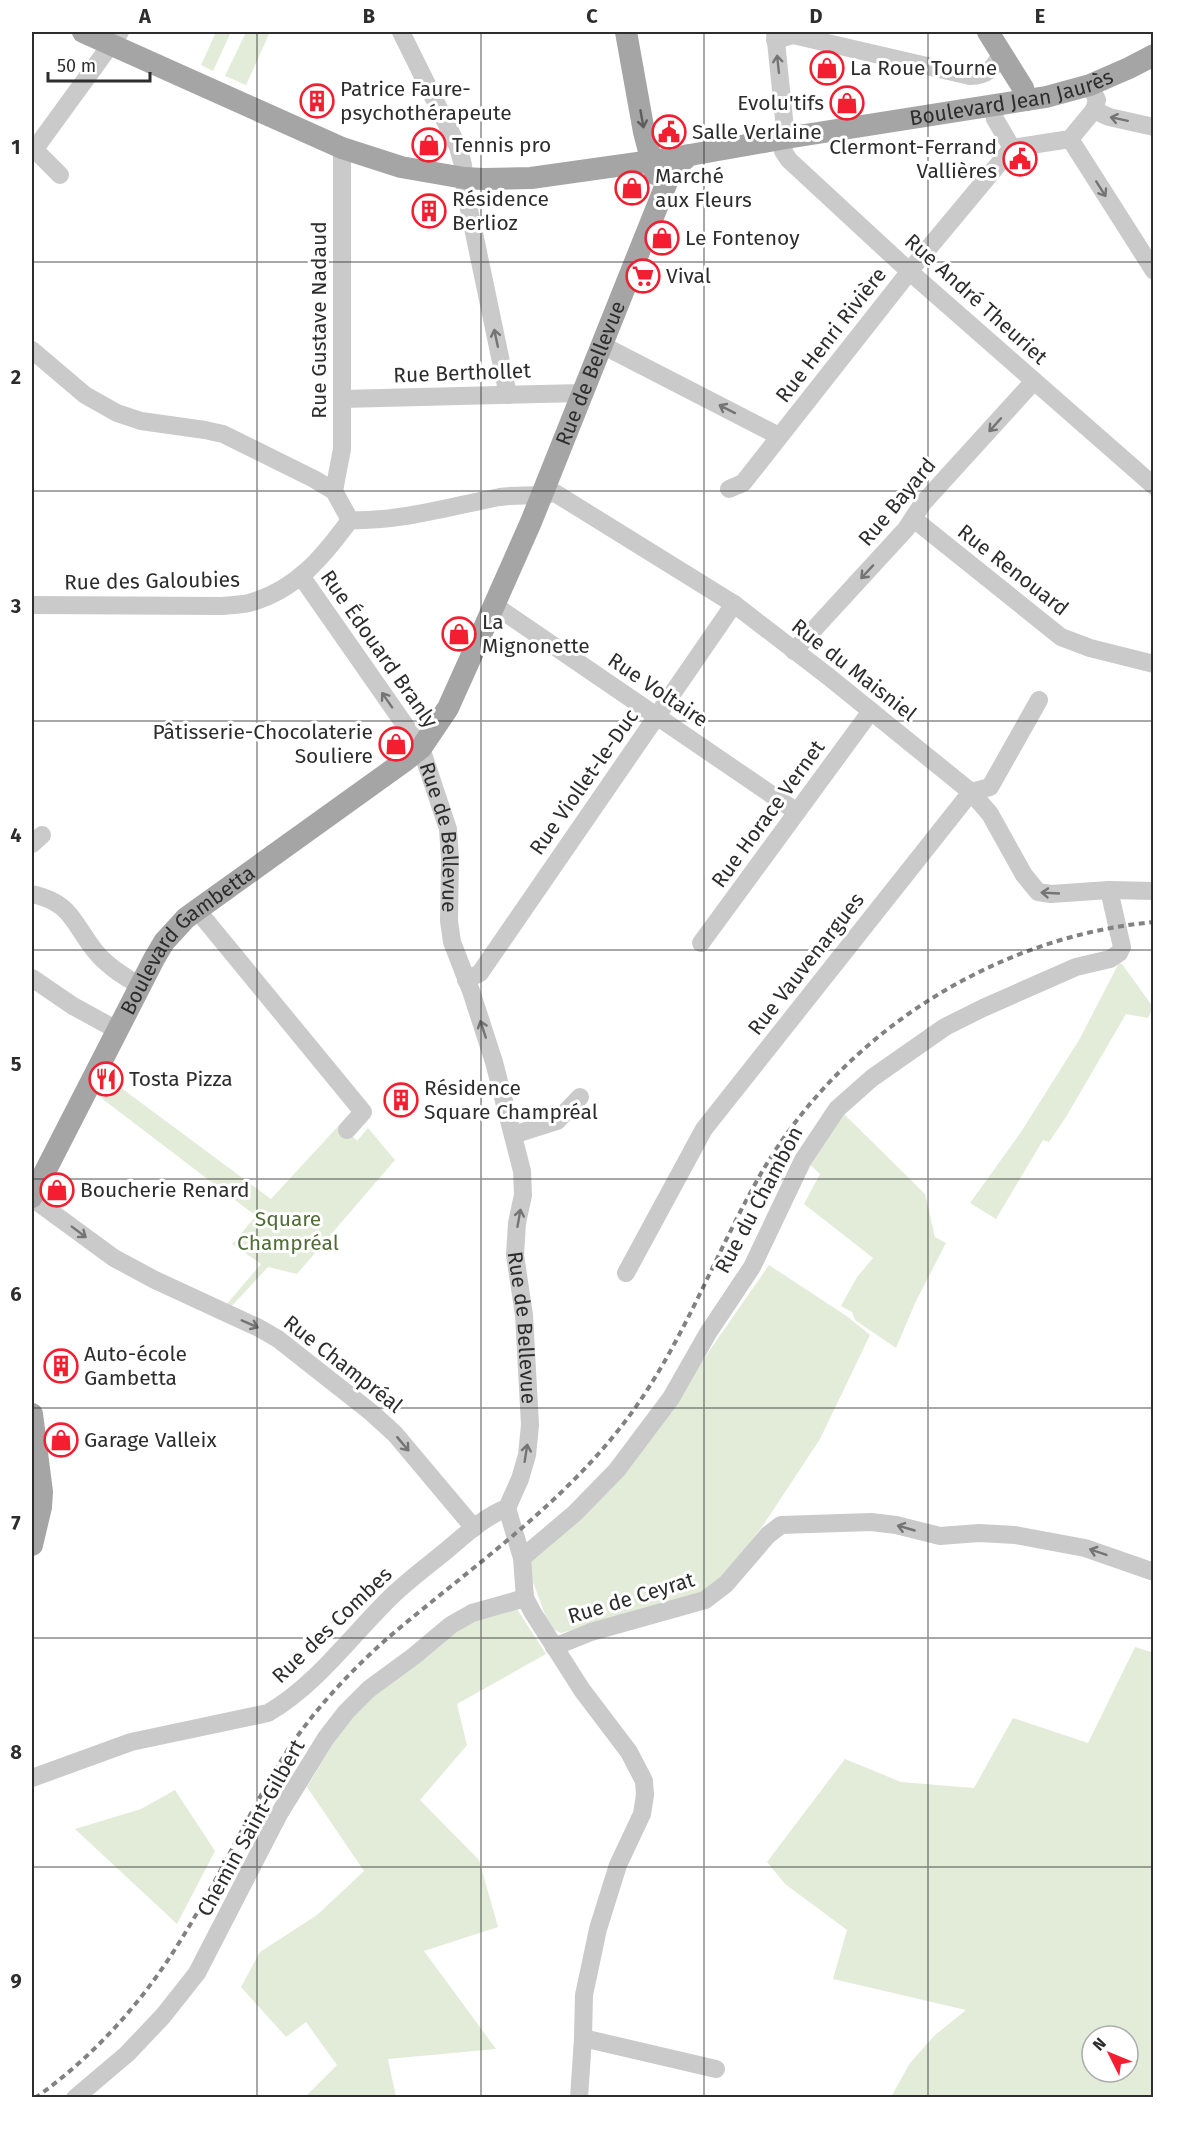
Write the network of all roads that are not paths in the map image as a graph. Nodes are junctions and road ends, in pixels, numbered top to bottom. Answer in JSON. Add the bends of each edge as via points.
{"nodes":[{"id":1,"x":83,"y":32,"type":"edge"},
{"id":2,"x":401,"y":32,"type":"edge"},
{"id":3,"x":626,"y":32,"type":"edge"},
{"id":4,"x":988,"y":32,"type":"edge"},
{"id":5,"x":775,"y":36,"type":"edge"},
{"id":6,"x":116,"y":38,"type":"edge"},
{"id":7,"x":1001,"y":54,"type":"junction"},
{"id":8,"x":1154,"y":55,"type":"edge"},
{"id":9,"x":1090,"y":85,"type":"junction"},
{"id":10,"x":1026,"y":100,"type":"junction"},
{"id":11,"x":994,"y":106,"type":"junction"},
{"id":12,"x":1094,"y":110,"type":"junction"},
{"id":13,"x":1154,"y":127,"type":"edge"},
{"id":14,"x":37,"y":134,"type":"edge"},
{"id":15,"x":786,"y":138,"type":"junction"},
{"id":16,"x":1070,"y":139,"type":"junction"},
{"id":17,"x":342,"y":148,"type":"junction"},
{"id":18,"x":1012,"y":148,"type":"junction"},
{"id":19,"x":689,"y":155,"type":"junction"},
{"id":20,"x":651,"y":160,"type":"junction"},
{"id":21,"x":60,"y":176,"type":"dead end"},
{"id":22,"x":464,"y":178,"type":"junction"},
{"id":23,"x":658,"y":202,"type":"junction"},
{"id":24,"x":1154,"y":271,"type":"edge"},
{"id":25,"x":910,"y":272,"type":"junction"},
{"id":26,"x":602,"y":345,"type":"junction"},
{"id":27,"x":32,"y":350,"type":"edge"},
{"id":28,"x":1034,"y":381,"type":"junction"},
{"id":29,"x":583,"y":393,"type":"junction"},
{"id":30,"x":508,"y":395,"type":"junction"},
{"id":31,"x":342,"y":399,"type":"junction"},
{"id":32,"x":779,"y":436,"type":"junction"},
{"id":33,"x":1154,"y":486,"type":"edge"},
{"id":34,"x":729,"y":489,"type":"dead end"},
{"id":35,"x":334,"y":490,"type":"junction"},
{"id":36,"x":541,"y":496,"type":"junction"},
{"id":37,"x":350,"y":520,"type":"junction"},
{"id":38,"x":912,"y":520,"type":"junction"},
{"id":39,"x":301,"y":576,"type":"junction"},
{"id":40,"x":734,"y":604,"type":"junction"},
{"id":41,"x":32,"y":605,"type":"edge"},
{"id":42,"x":494,"y":605,"type":"junction"},
{"id":43,"x":794,"y":651,"type":"junction"},
{"id":44,"x":1154,"y":664,"type":"edge"},
{"id":45,"x":1039,"y":700,"type":"dead end"},
{"id":46,"x":871,"y":711,"type":"junction"},
{"id":47,"x":656,"y":716,"type":"junction"},
{"id":48,"x":421,"y":748,"type":"junction"},
{"id":49,"x":970,"y":792,"type":"junction"},
{"id":50,"x":797,"y":812,"type":"junction"},
{"id":51,"x":1108,"y":890,"type":"junction"},
{"id":52,"x":1154,"y":891,"type":"edge"},
{"id":53,"x":32,"y":894,"type":"edge"},
{"id":54,"x":197,"y":910,"type":"junction"},
{"id":55,"x":701,"y":943,"type":"dead end"},
{"id":56,"x":32,"y":978,"type":"edge"},
{"id":57,"x":465,"y":980,"type":"junction"},
{"id":58,"x":140,"y":986,"type":"junction"},
{"id":59,"x":117,"y":1030,"type":"junction"},
{"id":60,"x":580,"y":1097,"type":"dead end"},
{"id":61,"x":347,"y":1130,"type":"dead end"},
{"id":62,"x":513,"y":1135,"type":"junction"},
{"id":63,"x":33,"y":1189,"type":"edge"},
{"id":64,"x":626,"y":1273,"type":"dead end"},
{"id":65,"x":32,"y":1414,"type":"edge"},
{"id":66,"x":507,"y":1508,"type":"junction"},
{"id":67,"x":474,"y":1528,"type":"junction"},
{"id":68,"x":32,"y":1545,"type":"edge"},
{"id":69,"x":522,"y":1558,"type":"junction"},
{"id":70,"x":1154,"y":1572,"type":"edge"},
{"id":71,"x":525,"y":1598,"type":"junction"},
{"id":72,"x":554,"y":1647,"type":"junction"},
{"id":73,"x":32,"y":1778,"type":"edge"},
{"id":74,"x":583,"y":2038,"type":"junction"},
{"id":75,"x":716,"y":2069,"type":"dead end"},
{"id":76,"x":75,"y":2097,"type":"edge"},
{"id":77,"x":579,"y":2097,"type":"edge"}],
"edges":[{"from":1,"to":6,"type":"main road","name":"Boulevard Jean Jaurès"},
{"from":2,"to":22,"type":"street","via":[[458,147]]},
{"from":3,"to":20,"type":"main road","one_way":true},
{"from":4,"to":7,"type":"main road"},
{"from":5,"to":7,"type":"street","via":[[793,35],[970,76],[988,72]]},
{"from":15,"to":5,"type":"street","name":"Rue André Theuriet","one_way":true},
{"from":6,"to":14,"type":"street"},
{"from":6,"to":17,"type":"main road","name":"Boulevard Jean Jaurès"},
{"from":7,"to":10,"type":"main road","via":[[1023,88]]},
{"from":8,"to":9,"type":"main road","name":"Boulevard Jean Jaurès"},
{"from":9,"to":10,"type":"main road","name":"Boulevard Jean Jaurès"},
{"from":9,"to":12,"type":"street","via":[[1098,100]]},
{"from":10,"to":11,"type":"main road","name":"Boulevard Jean Jaurès"},
{"from":11,"to":15,"type":"main road","name":"Boulevard Jean Jaurès"},
{"from":11,"to":18,"type":"street","via":[[995,119]]},
{"from":13,"to":12,"type":"street","one_way":true},
{"from":12,"to":16,"type":"street"},
{"from":14,"to":21,"type":"street","via":[[38,153]]},
{"from":15,"to":19,"type":"main road","name":"Boulevard Jean Jaurès"},
{"from":15,"to":25,"type":"street","name":"Rue André Theuriet","via":[[783,151],[789,159]]},
{"from":16,"to":18,"type":"street"},
{"from":16,"to":24,"type":"street","one_way":true},
{"from":17,"to":22,"type":"main road","name":"Boulevard Jean Jaurès","via":[[401,167]]},
{"from":17,"to":31,"type":"street","name":"Rue Gustave Nadaud"},
{"from":18,"to":25,"type":"street","name":"Rue Henri Rivière"},
{"from":19,"to":20,"type":"main road","name":"Boulevard Jean Jaurès"},
{"from":19,"to":23,"type":"main road","name":"Rue de Bellevue","via":[[671,172]]},
{"from":20,"to":22,"type":"main road","name":"Boulevard Jean Jaurès","via":[[531,178]]},
{"from":20,"to":23,"type":"main road"},
{"from":30,"to":22,"type":"street","one_way":true},
{"from":23,"to":26,"type":"main road","name":"Rue de Bellevue"},
{"from":25,"to":28,"type":"street","name":"Rue André Theuriet"},
{"from":25,"to":32,"type":"street","name":"Rue Henri Rivière"},
{"from":26,"to":29,"type":"main road","name":"Rue de Bellevue"},
{"from":32,"to":26,"type":"street","one_way":true},
{"from":27,"to":35,"type":"street","via":[[85,395],[117,413],[141,421],[223,434]]},
{"from":28,"to":33,"type":"street","name":"Rue André Theuriet"},
{"from":28,"to":38,"type":"street","name":"Rue Bayard","one_way":true},
{"from":29,"to":30,"type":"street","name":"Rue Berthollet"},
{"from":29,"to":36,"type":"main road","name":"Rue de Bellevue"},
{"from":30,"to":31,"type":"street","name":"Rue Berthollet"},
{"from":31,"to":35,"type":"street","name":"Rue Gustave Nadaud","via":[[341,457]]},
{"from":32,"to":34,"type":"street","name":"Rue Henri Rivière","via":[[743,483]]},
{"from":35,"to":37,"type":"street"},
{"from":36,"to":37,"type":"street","name":"Rue du Maisniel","via":[[504,497],[375,522]]},
{"from":36,"to":40,"type":"street","name":"Rue du Maisniel","via":[[555,493]]},
{"from":36,"to":42,"type":"main road","name":"Rue de Bellevue"},
{"from":37,"to":39,"type":"street","name":"Rue des Galoubies","via":[[324,555]]},
{"from":38,"to":43,"type":"street","name":"Rue Bayard","one_way":true},
{"from":38,"to":44,"type":"street","name":"Rue Renouard","via":[[1061,637]]},
{"from":39,"to":41,"type":"street","name":"Rue des Galoubies","via":[[250,603]]},
{"from":48,"to":39,"type":"street","name":"Rue Édouard Branly","one_way":true},
{"from":40,"to":43,"type":"street","name":"Rue du Maisniel"},
{"from":40,"to":47,"type":"street","name":"Rue Viollet-le-Duc"},
{"from":42,"to":47,"type":"street","name":"Rue Voltaire"},
{"from":42,"to":48,"type":"main road","name":"Rue de Bellevue","via":[[448,708]]},
{"from":43,"to":46,"type":"street","name":"Rue du Maisniel"},
{"from":45,"to":49,"type":"street","name":"Rue Vauvenargues","via":[[990,787]]},
{"from":46,"to":49,"type":"street","name":"Rue du Maisniel"},
{"from":46,"to":50,"type":"street","name":"Rue Horace Vernet"},
{"from":47,"to":50,"type":"street","name":"Rue Voltaire"},
{"from":47,"to":57,"type":"street","name":"Rue Viollet-le-Duc","via":[[480,973]]},
{"from":48,"to":54,"type":"main road","name":"Boulevard Gambetta"},
{"from":48,"to":57,"type":"street","name":"Rue de Bellevue","via":[[448,829],[449,921]]},
{"from":51,"to":49,"type":"street","name":"Rue du Maisniel","one_way":true,"via":[[1038,892],[1024,875],[990,814]]},
{"from":49,"to":64,"type":"street","name":"Rue Vauvenargues","via":[[704,1129]]},
{"from":50,"to":55,"type":"street","name":"Rue Horace Vernet"},
{"from":51,"to":52,"type":"street"},
{"from":51,"to":69,"type":"street","name":"Rue du Chambon","via":[[1122,947],[1119,953],[1076,967],[945,1027],[872,1078],[837,1109],[802,1160],[752,1267],[671,1398],[617,1470],[575,1513]]},
{"from":53,"to":58,"type":"street","via":[[60,904],[97,953]]},
{"from":54,"to":58,"type":"main road","name":"Boulevard Gambetta","via":[[164,942]]},
{"from":54,"to":61,"type":"street","via":[[363,1112]]},
{"from":56,"to":59,"type":"street"},
{"from":62,"to":57,"type":"street","name":"Rue de Bellevue","one_way":true,"via":[[494,1062]]},
{"from":58,"to":59,"type":"main road","name":"Boulevard Gambetta"},
{"from":59,"to":63,"type":"main road","name":"Boulevard Gambetta"},
{"from":60,"to":62,"type":"street","via":[[557,1121]]},
{"from":66,"to":62,"type":"street","name":"Rue de Bellevue","one_way":true,"via":[[527,1455],[530,1425],[524,1315],[515,1255],[522,1171]]},
{"from":63,"to":67,"type":"street","name":"Rue Champréal","one_way":true,"via":[[114,1258],[259,1328],[286,1346],[395,1434]]},
{"from":65,"to":68,"type":"main road","via":[[42,1507]]},
{"from":66,"to":67,"type":"street","name":"Rue des Combes"},
{"from":66,"to":69,"type":"street"},
{"from":67,"to":73,"type":"street","name":"Rue des Combes","via":[[395,1593],[326,1666],[278,1708],[256,1717],[131,1742]]},
{"from":69,"to":71,"type":"street"},
{"from":70,"to":72,"type":"street","name":"Rue de Ceyrat","one_way":true,"via":[[1085,1548],[1015,1535],[940,1536],[871,1522],[781,1525],[726,1584],[705,1600],[591,1632]]},
{"from":71,"to":72,"type":"street"},
{"from":71,"to":76,"type":"street","name":"Chemin Saint-Gilbert","via":[[472,1613],[452,1625],[369,1689],[346,1712],[279,1814],[197,1972],[127,2054]]},
{"from":72,"to":74,"type":"street","via":[[635,1761],[644,1781],[642,1814],[618,1865],[598,1929],[584,1995]]},
{"from":74,"to":75,"type":"street"},
{"from":74,"to":77,"type":"street"}]}
